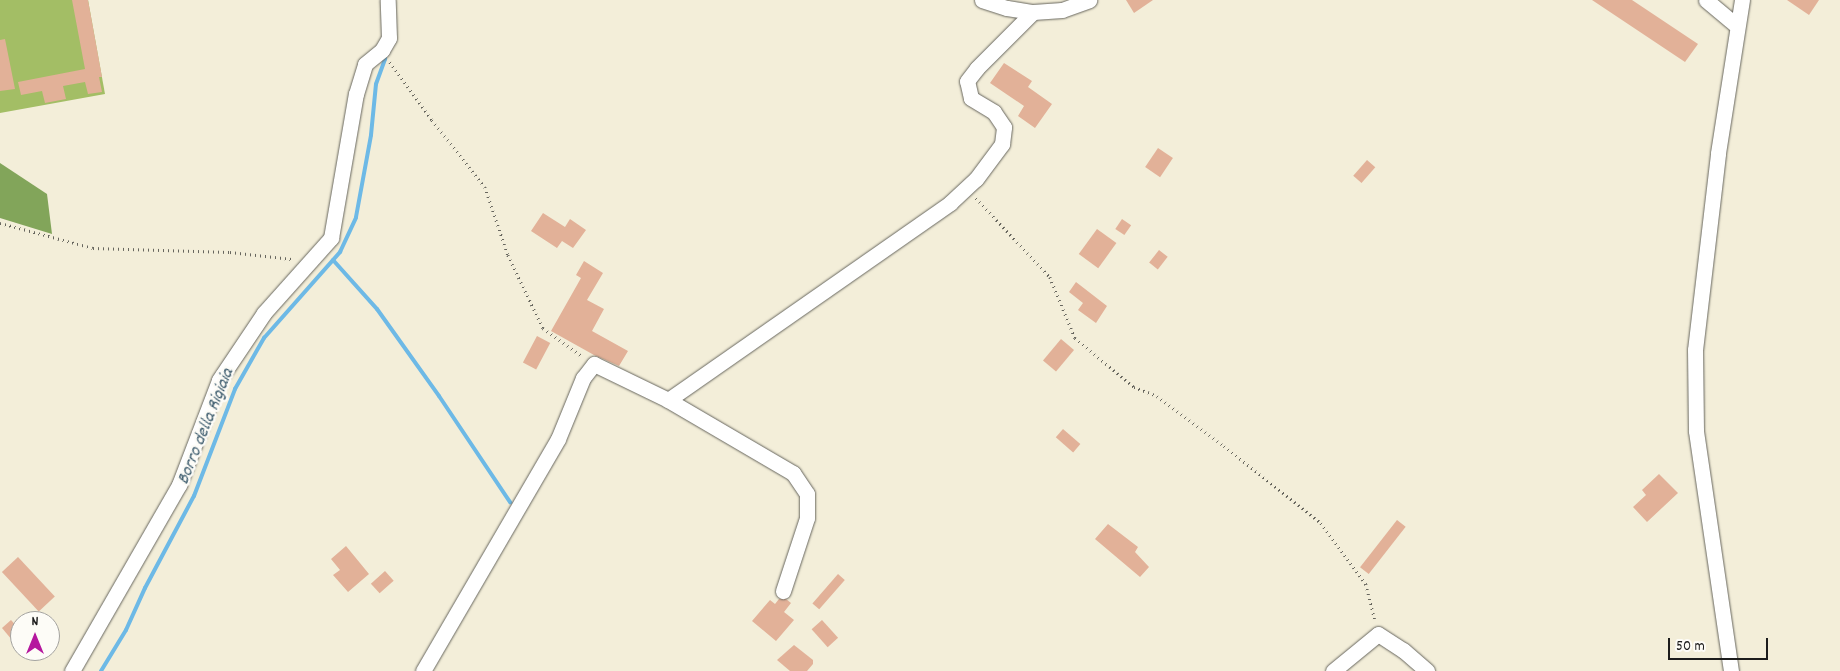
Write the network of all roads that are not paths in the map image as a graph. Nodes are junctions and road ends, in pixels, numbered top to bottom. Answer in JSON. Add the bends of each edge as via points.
{"nodes":[{"id":1,"x":388,"y":0,"type":"edge"},
{"id":2,"x":982,"y":0,"type":"edge"},
{"id":3,"x":1089,"y":0,"type":"edge"},
{"id":4,"x":1706,"y":0,"type":"edge"},
{"id":5,"x":1742,"y":0,"type":"edge"},
{"id":6,"x":1033,"y":12,"type":"junction"},
{"id":7,"x":1737,"y":26,"type":"junction"},
{"id":8,"x":668,"y":400,"type":"junction"},
{"id":9,"x":783,"y":591,"type":"dead end"},
{"id":10,"x":72,"y":671,"type":"edge"},
{"id":11,"x":423,"y":671,"type":"edge"},
{"id":12,"x":1333,"y":671,"type":"edge"},
{"id":13,"x":1427,"y":671,"type":"edge"},
{"id":14,"x":1731,"y":671,"type":"edge"}],
"edges":[{"from":1,"to":10,"type":"street","via":[[389,38],[382,50],[365,64],[356,94],[331,238],[264,313],[219,380],[179,484]]},
{"from":2,"to":6,"type":"street"},
{"from":3,"to":6,"type":"street","via":[[1062,10]]},
{"from":4,"to":7,"type":"street"},
{"from":5,"to":7,"type":"street"},
{"from":6,"to":8,"type":"street","via":[[967,81],[971,98],[994,112],[1004,128],[1002,144],[967,188]]},
{"from":7,"to":14,"type":"street","via":[[1718,154],[1696,350],[1696,431]]},
{"from":8,"to":9,"type":"street","via":[[793,473],[807,494],[807,518]]},
{"from":8,"to":11,"type":"street","via":[[594,364],[584,378],[558,439]]},
{"from":12,"to":13,"type":"street","via":[[1378,634]]}]}
